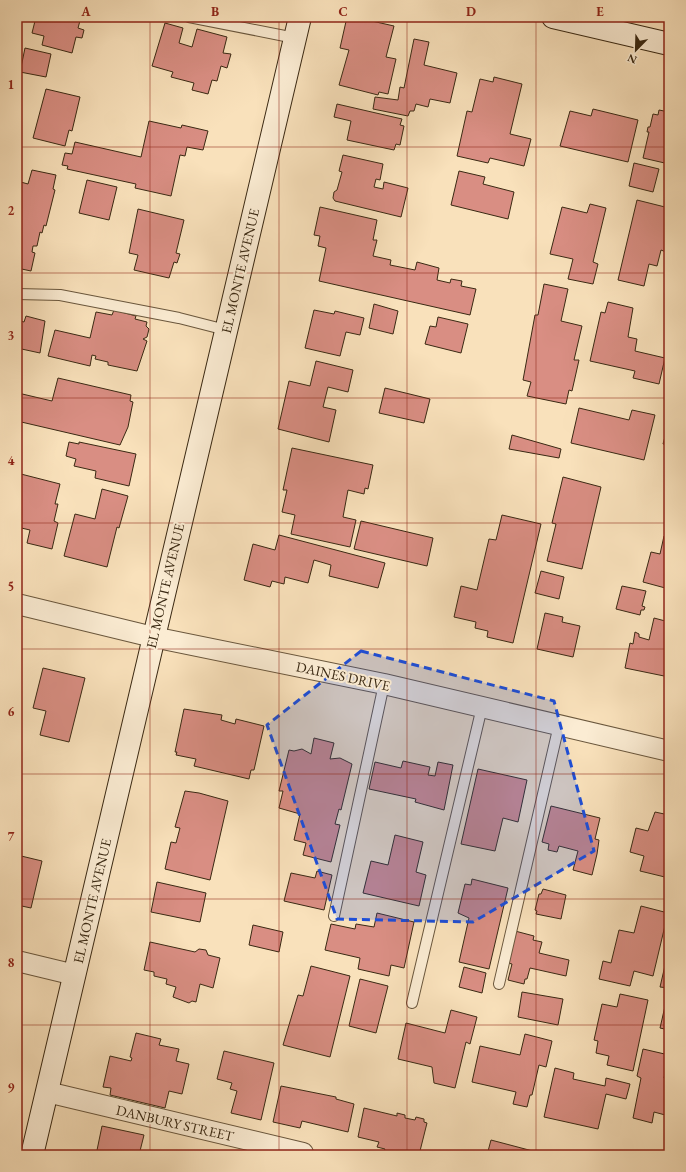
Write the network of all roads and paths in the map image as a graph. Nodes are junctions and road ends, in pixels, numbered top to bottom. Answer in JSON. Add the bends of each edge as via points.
{"nodes":[{"id":1,"x":189,"y":17,"type":"edge"},
{"id":2,"x":300,"y":17,"type":"edge"},
{"id":3,"x":554,"y":17,"type":"edge"},
{"id":4,"x":295,"y":38,"type":"junction"},
{"id":5,"x":669,"y":44,"type":"edge"},
{"id":6,"x":17,"y":294,"type":"edge"},
{"id":7,"x":226,"y":330,"type":"junction"},
{"id":8,"x":17,"y":604,"type":"edge"},
{"id":9,"x":153,"y":637,"type":"junction"},
{"id":10,"x":384,"y":684,"type":"junction"},
{"id":11,"x":482,"y":707,"type":"junction"},
{"id":12,"x":559,"y":725,"type":"junction"},
{"id":13,"x":669,"y":751,"type":"edge"},
{"id":14,"x":334,"y":916,"type":"dead end"},
{"id":15,"x":17,"y":961,"type":"edge"},
{"id":16,"x":75,"y":975,"type":"junction"},
{"id":17,"x":499,"y":984,"type":"dead end"},
{"id":18,"x":412,"y":1003,"type":"dead end"},
{"id":19,"x":47,"y":1092,"type":"junction"},
{"id":20,"x":302,"y":1153,"type":"dead end"},
{"id":21,"x":32,"y":1155,"type":"edge"}],
"edges":[{"from":1,"to":4,"type":"lane"},
{"from":2,"to":4,"type":"street","name":"EL MONTE AVENUE"},
{"from":3,"to":5,"type":"street"},
{"from":4,"to":7,"type":"street","name":"EL MONTE AVENUE"},
{"from":6,"to":7,"type":"lane","via":[[60,295],[179,318]]},
{"from":7,"to":9,"type":"street","name":"EL MONTE AVENUE"},
{"from":8,"to":9,"type":"street","name":"DAINES DRIVE"},
{"from":9,"to":10,"type":"street","name":"DAINES DRIVE"},
{"from":9,"to":16,"type":"street","name":"EL MONTE AVENUE"},
{"from":10,"to":11,"type":"street","name":"DAINES DRIVE"},
{"from":10,"to":14,"type":"lane"},
{"from":11,"to":12,"type":"street","name":"DAINES DRIVE"},
{"from":11,"to":18,"type":"lane"},
{"from":12,"to":13,"type":"street","name":"DAINES DRIVE"},
{"from":12,"to":17,"type":"lane"},
{"from":15,"to":16,"type":"street"},
{"from":16,"to":19,"type":"street","name":"EL MONTE AVENUE"},
{"from":19,"to":20,"type":"street","name":"DANBURY STREET"},
{"from":19,"to":21,"type":"street","name":"EL MONTE AVENUE"}]}
